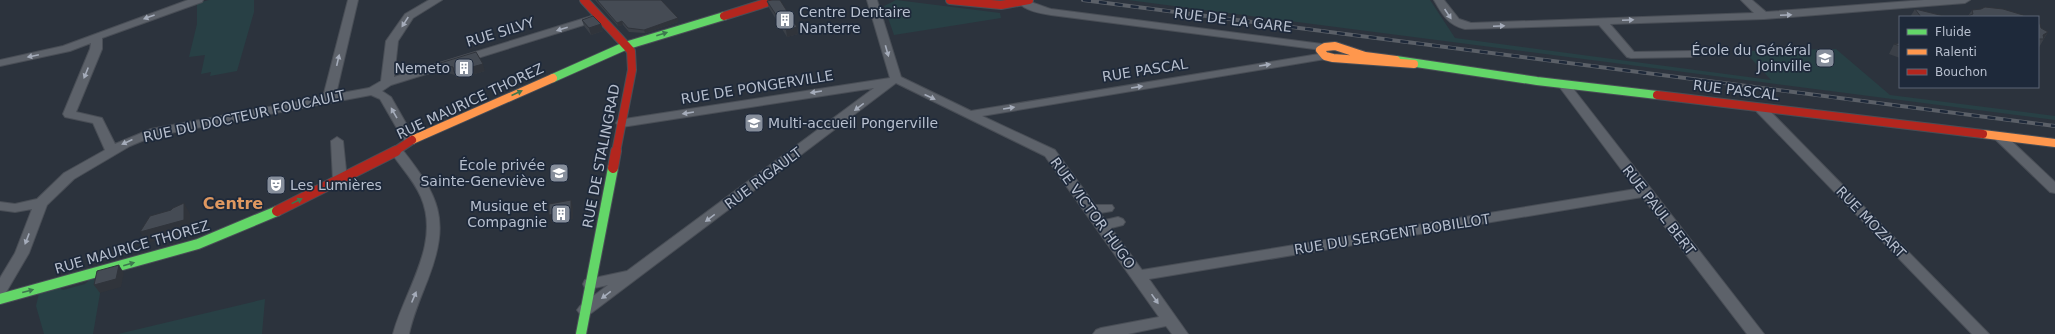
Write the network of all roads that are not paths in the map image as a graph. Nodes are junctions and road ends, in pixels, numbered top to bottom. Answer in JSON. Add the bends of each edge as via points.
{"nodes":[{"id":1,"x":198,"y":0,"type":"edge"},
{"id":2,"x":353,"y":0,"type":"edge"},
{"id":3,"x":437,"y":0,"type":"edge"},
{"id":4,"x":584,"y":0,"type":"edge"},
{"id":5,"x":775,"y":0,"type":"edge"},
{"id":6,"x":872,"y":0,"type":"edge"},
{"id":7,"x":950,"y":0,"type":"edge"},
{"id":8,"x":1439,"y":0,"type":"edge"},
{"id":9,"x":1746,"y":0,"type":"edge"},
{"id":10,"x":1862,"y":0,"type":"edge"},
{"id":11,"x":1965,"y":0,"type":"edge"},
{"id":12,"x":1026,"y":1,"type":"edge"},
{"id":13,"x":185,"y":2,"type":"edge"},
{"id":14,"x":1871,"y":7,"type":"junction"},
{"id":15,"x":1764,"y":16,"type":"junction"},
{"id":16,"x":599,"y":17,"type":"junction"},
{"id":17,"x":1602,"y":22,"type":"junction"},
{"id":18,"x":96,"y":36,"type":"junction"},
{"id":19,"x":625,"y":46,"type":"junction"},
{"id":20,"x":1323,"y":51,"type":"junction"},
{"id":21,"x":1344,"y":54,"type":"junction"},
{"id":22,"x":1691,"y":54,"type":"dead end"},
{"id":23,"x":0,"y":64,"type":"edge"},
{"id":24,"x":893,"y":81,"type":"junction"},
{"id":25,"x":387,"y":83,"type":"junction"},
{"id":26,"x":1564,"y":85,"type":"junction"},
{"id":27,"x":373,"y":91,"type":"junction"},
{"id":28,"x":329,"y":98,"type":"junction"},
{"id":29,"x":1761,"y":108,"type":"junction"},
{"id":30,"x":971,"y":116,"type":"junction"},
{"id":31,"x":622,"y":123,"type":"junction"},
{"id":32,"x":2000,"y":137,"type":"junction"},
{"id":33,"x":337,"y":141,"type":"dead end"},
{"id":34,"x":410,"y":141,"type":"junction"},
{"id":35,"x":2055,"y":144,"type":"edge"},
{"id":36,"x":112,"y":150,"type":"junction"},
{"id":37,"x":396,"y":151,"type":"junction"},
{"id":38,"x":340,"y":180,"type":"junction"},
{"id":39,"x":2055,"y":189,"type":"edge"},
{"id":40,"x":1644,"y":192,"type":"junction"},
{"id":41,"x":41,"y":203,"type":"junction"},
{"id":42,"x":0,"y":206,"type":"edge"},
{"id":43,"x":1107,"y":208,"type":"dead end"},
{"id":44,"x":1091,"y":210,"type":"junction"},
{"id":45,"x":1118,"y":222,"type":"dead end"},
{"id":46,"x":1102,"y":224,"type":"junction"},
{"id":47,"x":636,"y":273,"type":"junction"},
{"id":48,"x":1139,"y":276,"type":"junction"},
{"id":49,"x":590,"y":284,"type":"junction"},
{"id":50,"x":0,"y":290,"type":"edge"},
{"id":51,"x":0,"y":299,"type":"edge"},
{"id":52,"x":585,"y":310,"type":"junction"},
{"id":53,"x":1170,"y":320,"type":"junction"},
{"id":54,"x":401,"y":334,"type":"edge"},
{"id":55,"x":581,"y":334,"type":"edge"},
{"id":56,"x":1101,"y":334,"type":"edge"},
{"id":57,"x":1180,"y":334,"type":"edge"},
{"id":58,"x":1756,"y":334,"type":"edge"},
{"id":59,"x":1981,"y":334,"type":"edge"}],
"edges":[{"from":1,"to":13,"type":"street"},
{"from":28,"to":2,"type":"street","one_way":true},
{"from":3,"to":25,"type":"street","one_way":true,"via":[[409,16],[392,41]]},
{"from":4,"to":16,"type":"street","name":"RUE DE STALINGRAD"},
{"from":19,"to":5,"type":"street","name":"RUE MAURICE THOREZ","one_way":true},
{"from":6,"to":24,"type":"street","one_way":true},
{"from":7,"to":12,"type":"street","via":[[995,5]]},
{"from":8,"to":17,"type":"street","one_way":true,"via":[[1454,21],[1460,25]]},
{"from":9,"to":15,"type":"street"},
{"from":10,"to":14,"type":"street"},
{"from":11,"to":14,"type":"street"},
{"from":12,"to":20,"type":"street","name":"RUE DE LA GARE","via":[[1036,9],[1051,12]]},
{"from":13,"to":18,"type":"street","one_way":true},
{"from":15,"to":14,"type":"street","one_way":true},
{"from":17,"to":15,"type":"street","one_way":true},
{"from":16,"to":19,"type":"street","name":"RUE DE STALINGRAD"},
{"from":16,"to":25,"type":"street","name":"RUE SILVY","one_way":true},
{"from":17,"to":22,"type":"street","via":[[1631,55]]},
{"from":18,"to":23,"type":"street","one_way":true,"via":[[66,49]]},
{"from":18,"to":36,"type":"street","one_way":true,"via":[[96,49],[69,114],[98,121]]},
{"from":19,"to":31,"type":"street","name":"RUE DE STALINGRAD","via":[[632,56],[632,70]]},
{"from":34,"to":19,"type":"street","name":"RUE MAURICE THOREZ","one_way":true},
{"from":20,"to":21,"type":"street","name":"RUE PASCAL","via":[[1333,58]]},
{"from":20,"to":21,"type":"street","name":"RUE PASCAL","via":[[1334,45]]},
{"from":30,"to":20,"type":"street","name":"RUE PASCAL","one_way":true,"via":[[976,113]]},
{"from":21,"to":26,"type":"street","name":"RUE PASCAL"},
{"from":24,"to":30,"type":"street","name":"RUE VICTOR HUGO","one_way":true},
{"from":24,"to":31,"type":"street","name":"RUE DE PONGERVILLE","one_way":true},
{"from":24,"to":47,"type":"street","name":"RUE RIGAULT","one_way":true},
{"from":25,"to":27,"type":"street","name":"RUE DU DOCTEUR FOUCAULT"},
{"from":26,"to":29,"type":"street","name":"RUE PASCAL"},
{"from":26,"to":40,"type":"street","name":"RUE PAUL BERT"},
{"from":27,"to":28,"type":"street","name":"RUE DU DOCTEUR FOUCAULT"},
{"from":34,"to":27,"type":"street","one_way":true,"via":[[385,97]]},
{"from":28,"to":36,"type":"street","name":"RUE DU DOCTEUR FOUCAULT","one_way":true,"via":[[151,133]]},
{"from":29,"to":32,"type":"street","name":"RUE PASCAL"},
{"from":29,"to":59,"type":"street","name":"RUE MOZART"},
{"from":30,"to":44,"type":"street","name":"RUE VICTOR HUGO","via":[[1050,153]]},
{"from":31,"to":49,"type":"street","name":"RUE DE STALINGRAD"},
{"from":32,"to":35,"type":"street","name":"RUE PASCAL"},
{"from":32,"to":39,"type":"street"},
{"from":33,"to":38,"type":"street"},
{"from":34,"to":37,"type":"street","name":"RUE MAURICE THOREZ"},
{"from":36,"to":41,"type":"street","name":"RUE DU DOCTEUR FOUCAULT","via":[[71,174]]},
{"from":37,"to":38,"type":"street","name":"RUE MAURICE THOREZ"},
{"from":54,"to":37,"type":"street","one_way":true,"via":[[404,320],[423,275],[435,235],[435,224],[425,189]]},
{"from":51,"to":38,"type":"street","name":"RUE MAURICE THOREZ","one_way":true,"via":[[198,244],[288,206]]},
{"from":40,"to":48,"type":"street","name":"RUE DU SERGENT BOBILLOT"},
{"from":40,"to":58,"type":"street","name":"RUE PAUL BERT"},
{"from":41,"to":42,"type":"street","via":[[15,208]]},
{"from":41,"to":50,"type":"street","name":"RUE DU DOCTEUR FOUCAULT","one_way":true,"via":[[22,253]]},
{"from":43,"to":44,"type":"street"},
{"from":44,"to":46,"type":"street","name":"RUE VICTOR HUGO"},
{"from":45,"to":46,"type":"street"},
{"from":46,"to":48,"type":"street","name":"RUE VICTOR HUGO"},
{"from":47,"to":49,"type":"street","name":"RUE RIGAULT"},
{"from":47,"to":52,"type":"street","name":"RUE RIGAULT","one_way":true},
{"from":48,"to":53,"type":"street","name":"RUE VICTOR HUGO","one_way":true},
{"from":49,"to":52,"type":"street","name":"RUE DE STALINGRAD"},
{"from":52,"to":55,"type":"street","name":"RUE DE STALINGRAD"},
{"from":53,"to":56,"type":"street"},
{"from":53,"to":57,"type":"street","name":"RUE VICTOR HUGO"}]}
